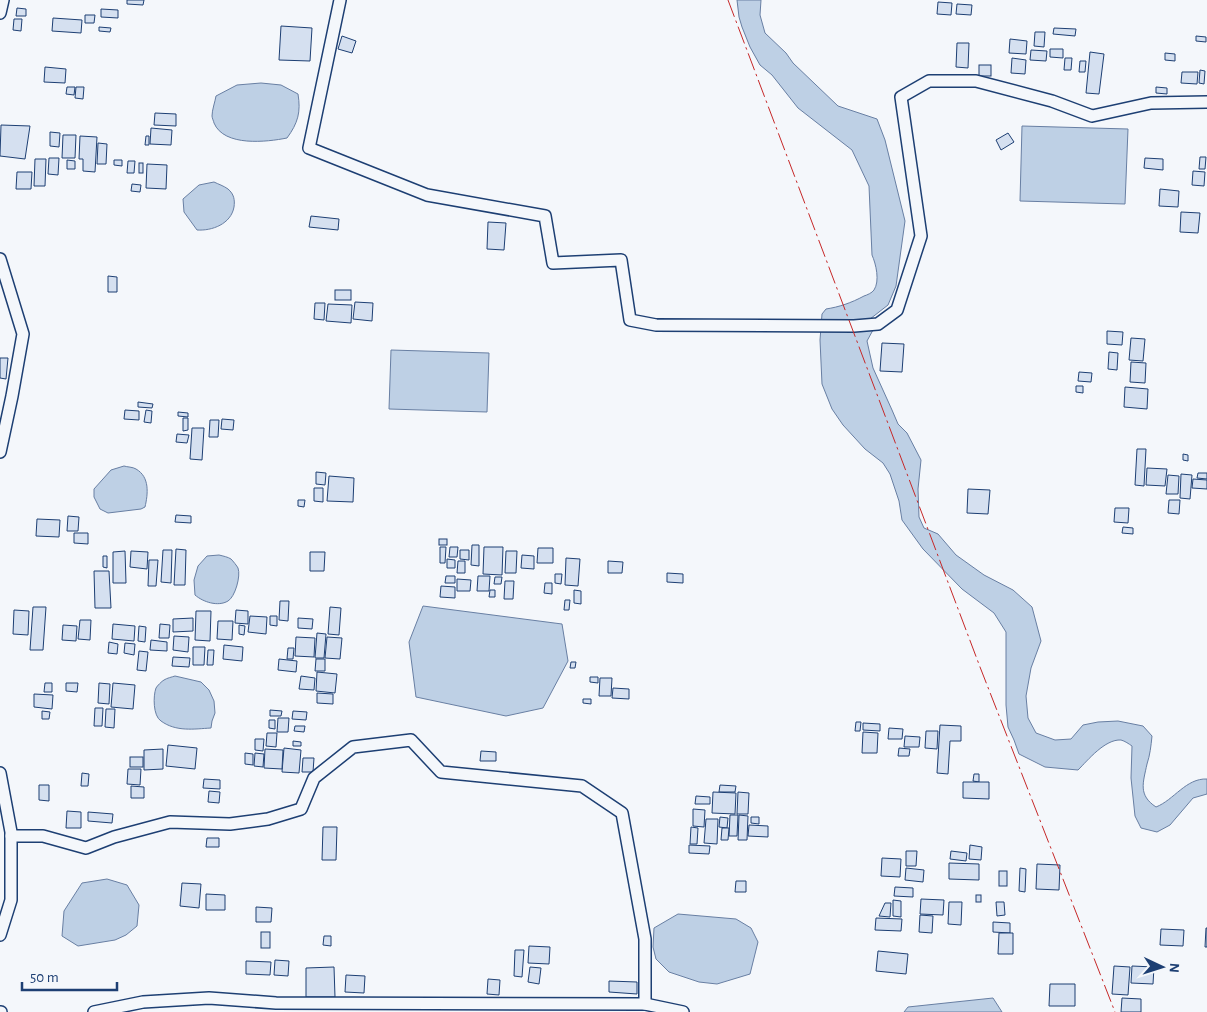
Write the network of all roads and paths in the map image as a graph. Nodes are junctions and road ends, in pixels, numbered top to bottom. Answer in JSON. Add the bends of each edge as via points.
{"nodes":[{"id":1,"x":3,"y":0,"type":"edge"},
{"id":2,"x":340,"y":0,"type":"edge"},
{"id":3,"x":0,"y":13,"type":"edge"},
{"id":4,"x":1207,"y":102,"type":"edge"},
{"id":5,"x":0,"y":259,"type":"edge"},
{"id":6,"x":0,"y":452,"type":"edge"},
{"id":7,"x":0,"y":773,"type":"edge"},
{"id":8,"x":11,"y":836,"type":"junction"},
{"id":9,"x":0,"y":936,"type":"edge"},
{"id":10,"x":645,"y":1004,"type":"junction"},
{"id":11,"x":94,"y":1012,"type":"edge"},
{"id":12,"x":683,"y":1012,"type":"edge"}],
"edges":[{"from":1,"to":3,"type":"street"},
{"from":2,"to":4,"type":"street","via":[[308,148],[427,195],[545,216],[553,263],[621,260],[630,320],[656,325],[854,326],[878,324],[897,310],[921,236],[901,97],[929,81],[976,81],[1052,101],[1092,116],[1151,103]]},
{"from":5,"to":6,"type":"street","via":[[23,334]]},
{"from":7,"to":8,"type":"street"},
{"from":8,"to":9,"type":"street","via":[[11,900]]},
{"from":8,"to":10,"type":"street","via":[[43,836],[86,848],[114,836],[170,822],[230,824],[268,819],[301,809],[314,778],[353,747],[410,740],[441,772],[582,786],[622,813],[645,940]]},
{"from":10,"to":11,"type":"street","via":[[276,1003],[209,998],[143,1002]]},
{"from":10,"to":12,"type":"street"}]}
